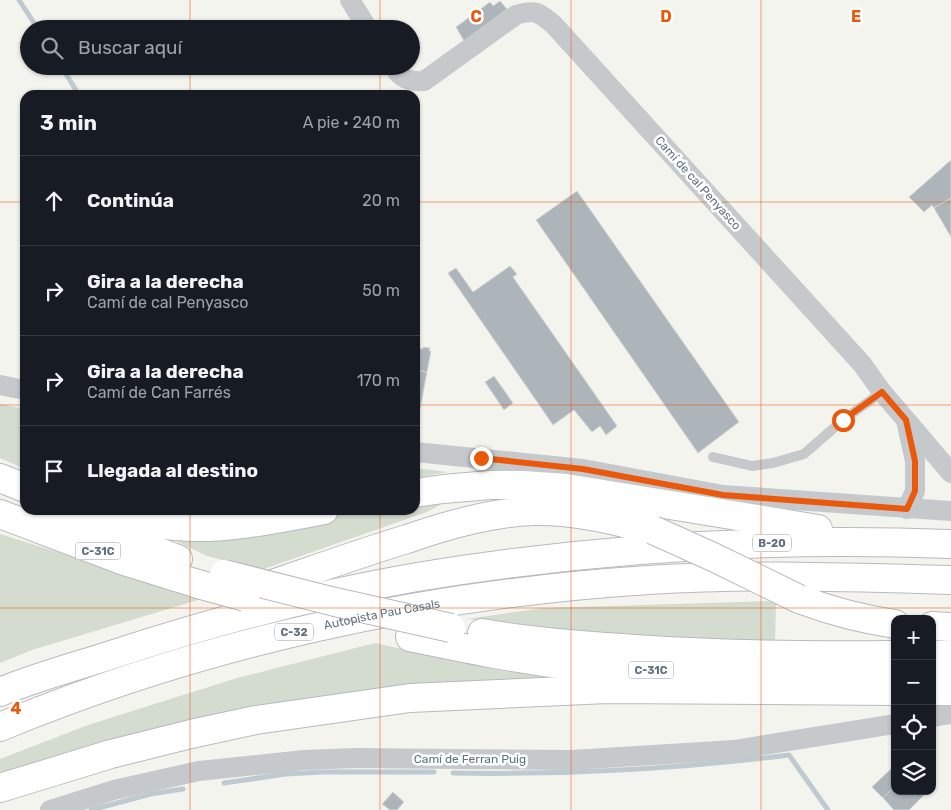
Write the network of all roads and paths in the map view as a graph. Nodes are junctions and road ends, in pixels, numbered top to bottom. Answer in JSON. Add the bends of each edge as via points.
{"nodes":[{"id":1,"x":350,"y":0,"type":"edge"},
{"id":2,"x":362,"y":20,"type":"edge"},
{"id":3,"x":400,"y":75,"type":"edge"},
{"id":4,"x":0,"y":385,"type":"edge"},
{"id":5,"x":20,"y":389,"type":"edge"},
{"id":6,"x":882,"y":392,"type":"junction"},
{"id":7,"x":906,"y":420,"type":"junction"},
{"id":8,"x":420,"y":453,"type":"edge"},
{"id":9,"x":713,"y":457,"type":"dead end"},
{"id":10,"x":951,"y":473,"type":"edge"},
{"id":11,"x":0,"y":478,"type":"edge"},
{"id":12,"x":0,"y":482,"type":"edge"},
{"id":13,"x":20,"y":486,"type":"edge"},
{"id":14,"x":0,"y":492,"type":"edge"},
{"id":15,"x":20,"y":492,"type":"edge"},
{"id":16,"x":420,"y":492,"type":"edge"},
{"id":17,"x":20,"y":500,"type":"edge"},
{"id":18,"x":907,"y":509,"type":"junction"},
{"id":19,"x":951,"y":511,"type":"edge"},
{"id":20,"x":0,"y":514,"type":"edge"},
{"id":21,"x":73,"y":515,"type":"edge"},
{"id":22,"x":77,"y":515,"type":"edge"},
{"id":23,"x":292,"y":515,"type":"edge"},
{"id":24,"x":89,"y":518,"type":"edge"},
{"id":25,"x":943,"y":544,"type":"edge"},
{"id":26,"x":594,"y":555,"type":"joint"},
{"id":27,"x":951,"y":580,"type":"edge"},
{"id":28,"x":891,"y":623,"type":"edge"},
{"id":29,"x":936,"y":626,"type":"edge"},
{"id":30,"x":951,"y":627,"type":"edge"},
{"id":31,"x":951,"y":654,"type":"edge"},
{"id":32,"x":891,"y":655,"type":"edge"},
{"id":33,"x":936,"y":655,"type":"edge"},
{"id":34,"x":936,"y":674,"type":"edge"},
{"id":35,"x":951,"y":674,"type":"edge"},
{"id":36,"x":891,"y":675,"type":"edge"},
{"id":37,"x":8,"y":689,"type":"edge"},
{"id":38,"x":891,"y":691,"type":"edge"},
{"id":39,"x":936,"y":691,"type":"edge"},
{"id":40,"x":951,"y":691,"type":"edge"},
{"id":41,"x":951,"y":714,"type":"edge"},
{"id":42,"x":936,"y":716,"type":"edge"},
{"id":43,"x":891,"y":725,"type":"edge"},
{"id":44,"x":0,"y":727,"type":"edge"},
{"id":45,"x":0,"y":788,"type":"edge"},
{"id":46,"x":50,"y":810,"type":"edge"}],
"edges":[{"from":1,"to":2,"type":"street"},
{"from":3,"to":6,"type":"street","name":"Camí de cal Penyasco","via":[[408,81],[424,81],[516,15],[534,11],[542,15],[856,357]]},
{"from":4,"to":5,"type":"street"},
{"from":6,"to":7,"type":"street","name":"Camí de cal Penyasco"},
{"from":6,"to":9,"type":"lane","via":[[804,454],[752,466]]},
{"from":7,"to":10,"type":"street"},
{"from":7,"to":18,"type":"street","name":"Camí de cal Penyasco","via":[[915,461],[915,491]]},
{"from":8,"to":18,"type":"street","via":[[583,469],[723,495]]},
{"from":11,"to":13,"type":"highway"},
{"from":12,"to":15,"type":"highway"},
{"from":14,"to":17,"type":"highway"},
{"from":16,"to":25,"type":"highway","via":[[490,485],[566,488],[788,525]]},
{"from":18,"to":19,"type":"street"},
{"from":20,"to":36,"type":"highway","number":"C-31C","bridge":true,"via":[[124,561],[198,584],[326,618],[491,654],[614,668],[736,674]]},
{"from":21,"to":24,"type":"highway","number":"C-31C"},
{"from":22,"to":24,"type":"highway"},
{"from":23,"to":24,"type":"highway","via":[[193,527]]},
{"from":24,"to":32,"type":"highway","number":"C-31C","bridge":true,"via":[[224,574],[451,628],[537,641],[649,650]]},
{"from":25,"to":26,"type":"highway","number":"B-20","via":[[771,543]]},
{"from":26,"to":37,"type":"highway","number":"C-32","via":[[418,577],[240,616],[168,636]]},
{"from":27,"to":44,"type":"highway","name":"Autopista Pau Casals","number":"C-32","via":[[706,577],[529,591],[433,605],[284,634],[222,650],[73,699]]},
{"from":28,"to":37,"type":"highway","bridge":true,"via":[[827,610],[653,530],[594,516],[534,511],[485,516],[384,546],[128,634]]},
{"from":29,"to":30,"type":"highway"},
{"from":31,"to":33,"type":"highway"},
{"from":34,"to":35,"type":"highway"},
{"from":38,"to":45,"type":"highway","via":[[607,689],[410,698],[256,720],[200,732],[111,754]]},
{"from":39,"to":40,"type":"highway"},
{"from":41,"to":42,"type":"street"},
{"from":43,"to":46,"type":"street","name":"Camí de Ferran Puig","via":[[734,750],[572,760],[304,760],[199,771],[114,790]]}]}
